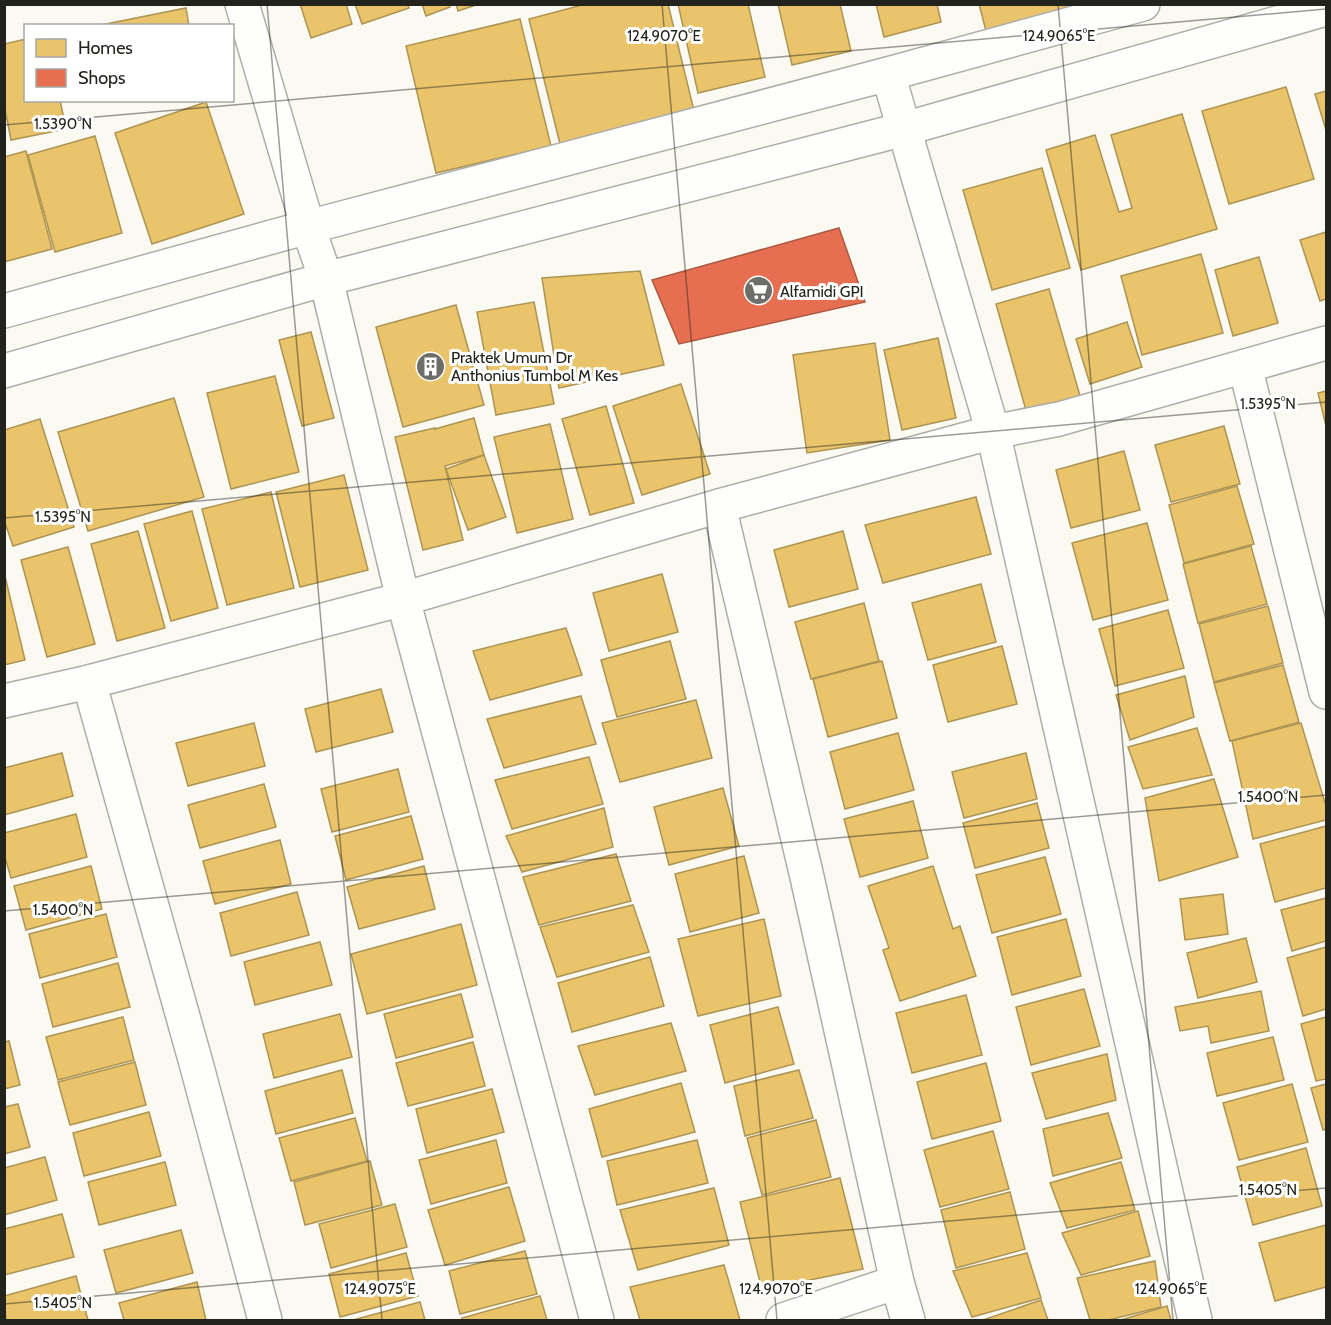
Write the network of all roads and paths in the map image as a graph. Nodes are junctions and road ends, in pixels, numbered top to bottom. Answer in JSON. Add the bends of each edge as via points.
{"nodes":[{"id":1,"x":242,"y":4,"type":"edge"},
{"id":2,"x":1143,"y":4,"type":"edge"},
{"id":3,"x":1326,"y":9,"type":"edge"},
{"id":4,"x":888,"y":74,"type":"junction"},
{"id":5,"x":904,"y":129,"type":"junction"},
{"id":6,"x":308,"y":226,"type":"junction"},
{"id":7,"x":326,"y":279,"type":"junction"},
{"id":8,"x":4,"y":311,"type":"edge"},
{"id":9,"x":1326,"y":343,"type":"edge"},
{"id":10,"x":1245,"y":366,"type":"junction"},
{"id":11,"x":4,"y":371,"type":"edge"},
{"id":12,"x":993,"y":432,"type":"junction"},
{"id":13,"x":719,"y":506,"type":"junction"},
{"id":14,"x":403,"y":599,"type":"junction"},
{"id":15,"x":89,"y":682,"type":"junction"},
{"id":16,"x":1326,"y":692,"type":"edge"},
{"id":17,"x":4,"y":701,"type":"edge"},
{"id":18,"x":897,"y":1282,"type":"junction"},
{"id":19,"x":265,"y":1320,"type":"edge"},
{"id":20,"x":597,"y":1320,"type":"edge"},
{"id":21,"x":783,"y":1320,"type":"edge"},
{"id":22,"x":908,"y":1320,"type":"edge"},
{"id":23,"x":1195,"y":1320,"type":"edge"}],
"edges":[{"from":1,"to":6,"type":"street"},
{"from":2,"to":4,"type":"street"},
{"from":3,"to":5,"type":"street"},
{"from":4,"to":5,"type":"street"},
{"from":4,"to":6,"type":"street"},
{"from":5,"to":7,"type":"street"},
{"from":5,"to":12,"type":"street"},
{"from":6,"to":7,"type":"street"},
{"from":6,"to":8,"type":"street"},
{"from":7,"to":11,"type":"street"},
{"from":7,"to":14,"type":"street"},
{"from":9,"to":10,"type":"street"},
{"from":10,"to":12,"type":"street","via":[[1059,419]]},
{"from":10,"to":16,"type":"street"},
{"from":12,"to":13,"type":"street"},
{"from":12,"to":23,"type":"street"},
{"from":13,"to":14,"type":"street"},
{"from":13,"to":18,"type":"street"},
{"from":14,"to":15,"type":"street"},
{"from":14,"to":20,"type":"street"},
{"from":15,"to":17,"type":"street"},
{"from":15,"to":19,"type":"street"},
{"from":18,"to":21,"type":"street"},
{"from":18,"to":22,"type":"street"}]}
